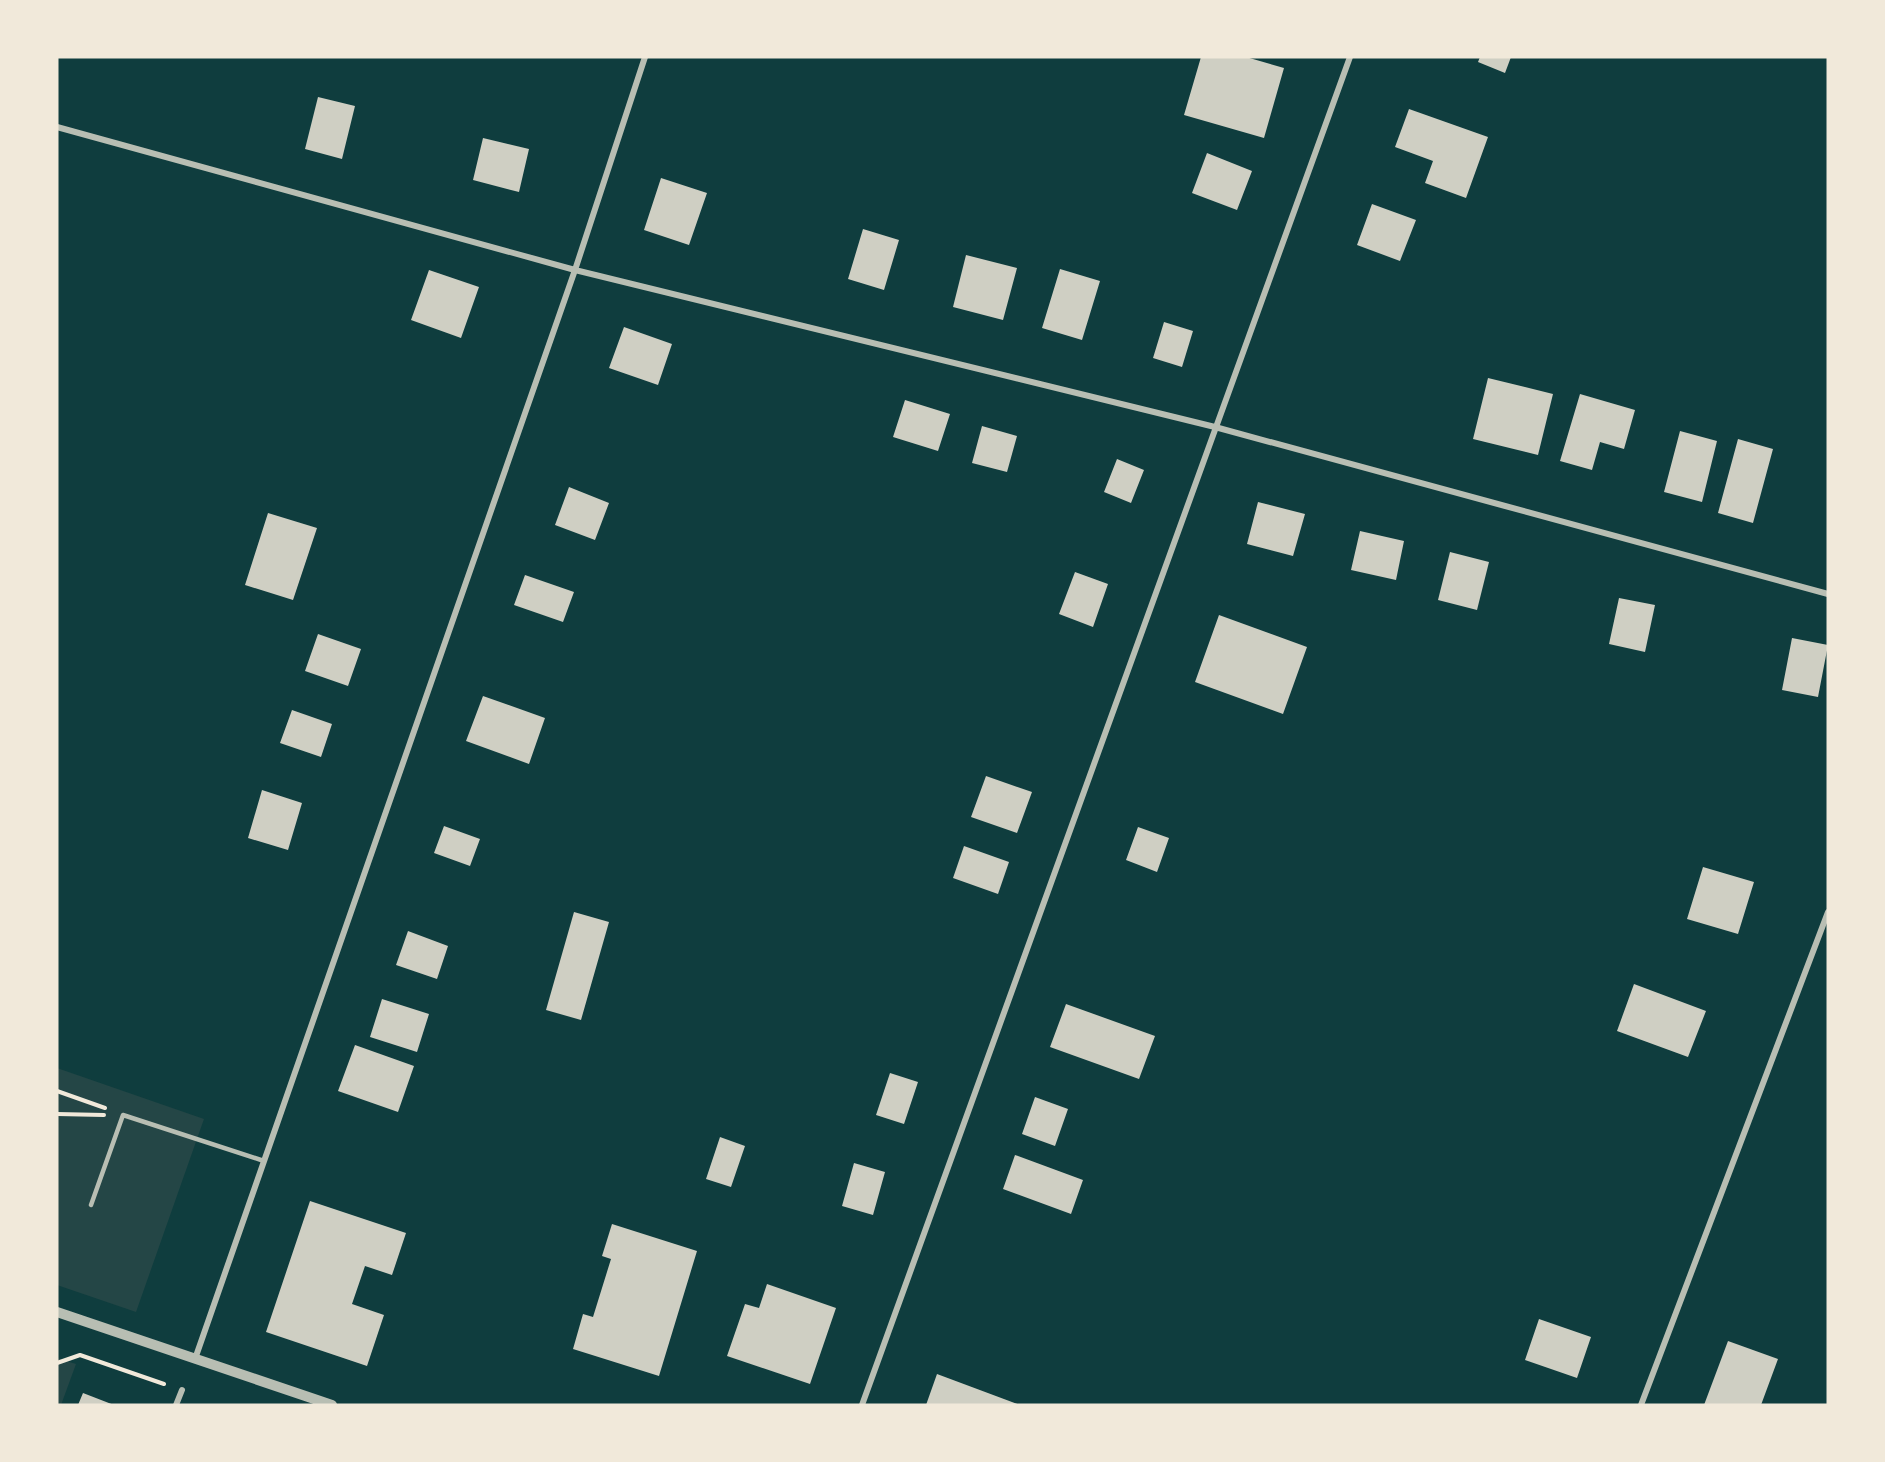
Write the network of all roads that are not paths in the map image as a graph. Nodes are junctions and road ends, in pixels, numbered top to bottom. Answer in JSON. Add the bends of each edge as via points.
{"nodes":[{"id":1,"x":645,"y":57,"type":"edge"},
{"id":2,"x":1350,"y":57,"type":"edge"},
{"id":3,"x":57,"y":127,"type":"edge"},
{"id":4,"x":575,"y":270,"type":"junction"},
{"id":5,"x":1215,"y":427,"type":"junction"},
{"id":6,"x":1828,"y":594,"type":"edge"},
{"id":7,"x":1828,"y":912,"type":"edge"},
{"id":8,"x":264,"y":1161,"type":"junction"},
{"id":9,"x":91,"y":1205,"type":"dead end"},
{"id":10,"x":57,"y":1312,"type":"edge"},
{"id":11,"x":195,"y":1359,"type":"junction"},
{"id":12,"x":182,"y":1390,"type":"road end"},
{"id":13,"x":176,"y":1405,"type":"edge"},
{"id":14,"x":332,"y":1405,"type":"edge"},
{"id":15,"x":862,"y":1405,"type":"edge"},
{"id":16,"x":1641,"y":1405,"type":"edge"}],
"edges":[{"from":1,"to":4,"type":"street"},
{"from":2,"to":5,"type":"street"},
{"from":3,"to":4,"type":"street"},
{"from":4,"to":5,"type":"street"},
{"from":4,"to":8,"type":"street"},
{"from":5,"to":6,"type":"street"},
{"from":5,"to":15,"type":"street"},
{"from":7,"to":16,"type":"street"},
{"from":8,"to":9,"type":"lane","via":[[123,1115]]},
{"from":8,"to":11,"type":"street"},
{"from":10,"to":11,"type":"street"},
{"from":11,"to":14,"type":"street"},
{"from":12,"to":13,"type":"street"}]}
